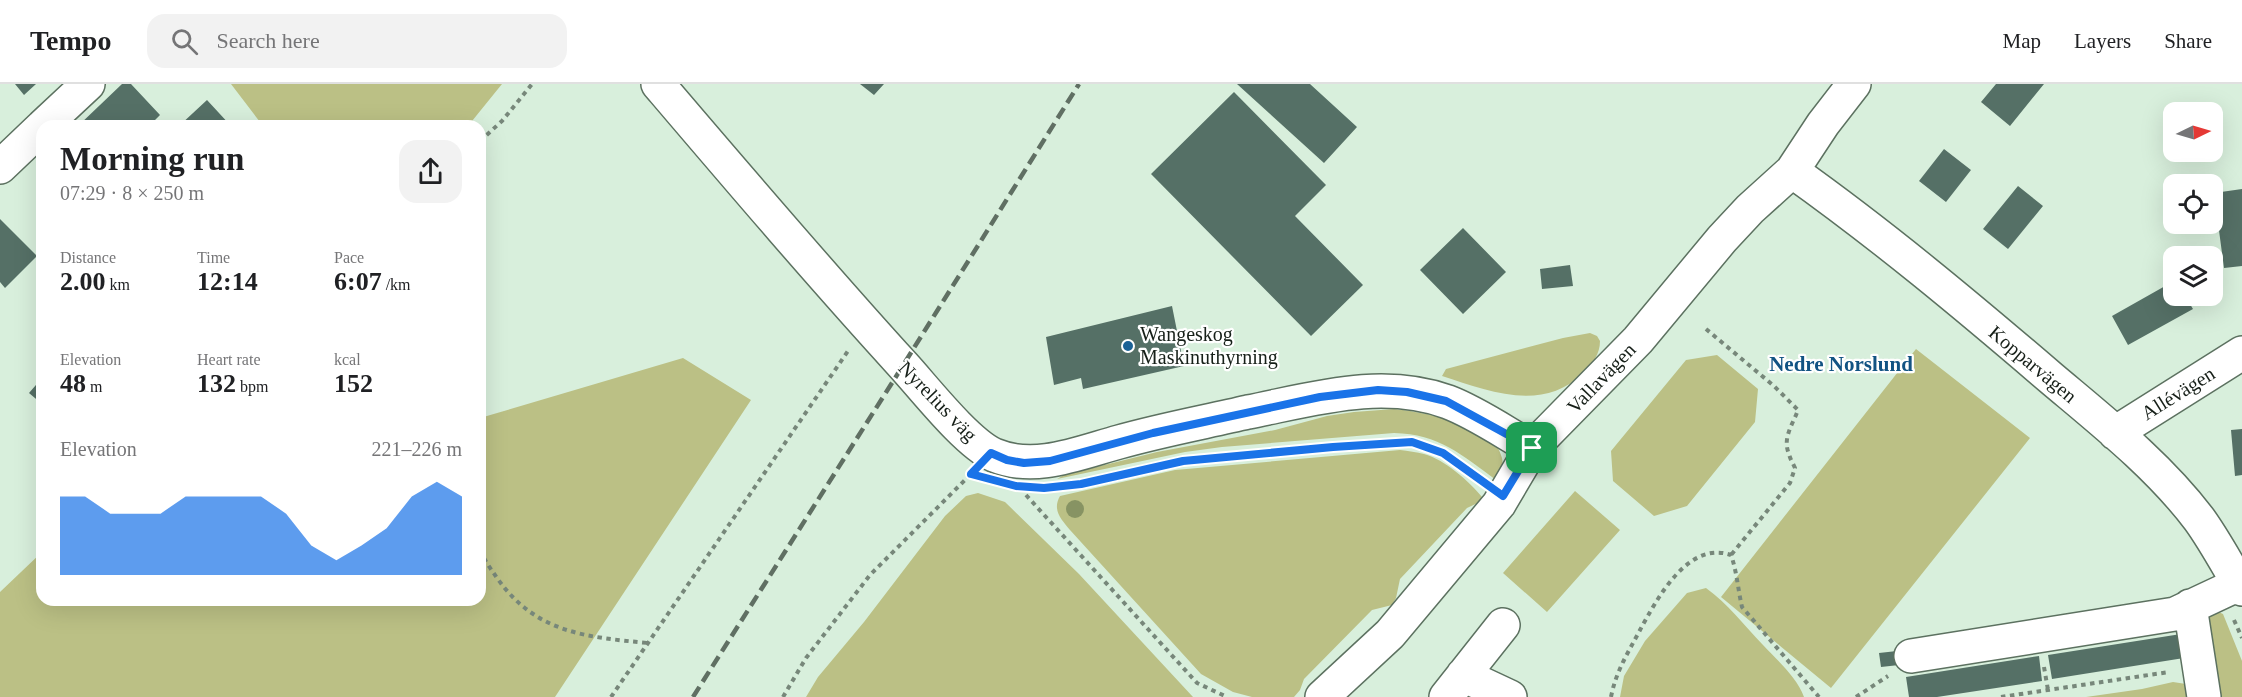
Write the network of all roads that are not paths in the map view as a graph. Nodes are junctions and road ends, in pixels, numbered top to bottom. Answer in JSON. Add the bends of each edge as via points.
{"nodes":[{"id":1,"x":88,"y":84,"type":"edge"},
{"id":2,"x":658,"y":84,"type":"edge"},
{"id":3,"x":1854,"y":84,"type":"edge"},
{"id":4,"x":49,"y":120,"type":"edge"},
{"id":5,"x":36,"y":132,"type":"edge"},
{"id":6,"x":0,"y":167,"type":"edge"},
{"id":7,"x":1792,"y":171,"type":"junction"},
{"id":8,"x":2242,"y":353,"type":"edge"},
{"id":9,"x":2115,"y":433,"type":"junction"},
{"id":10,"x":1532,"y":448,"type":"junction"},
{"id":11,"x":2234,"y":588,"type":"edge"},
{"id":12,"x":2190,"y":606,"type":"junction"},
{"id":13,"x":1503,"y":624,"type":"dead end"},
{"id":14,"x":1911,"y":656,"type":"dead end"},
{"id":15,"x":2202,"y":682,"type":"edge"},
{"id":16,"x":1455,"y":686,"type":"edge"},
{"id":17,"x":1327,"y":696,"type":"edge"},
{"id":18,"x":1509,"y":697,"type":"edge"}],
"edges":[{"from":1,"to":4,"type":"street"},
{"from":2,"to":10,"type":"street","name":"Nyrelius väg","via":[[825,280],[960,428],[991,453],[1007,460],[1050,461],[1176,428],[1320,397],[1378,390],[1446,401]]},
{"from":3,"to":7,"type":"street","name":"Vallavägen"},
{"from":5,"to":6,"type":"street"},
{"from":7,"to":9,"type":"street","name":"Kopparvägen","via":[[1848,211]]},
{"from":7,"to":10,"type":"street","name":"Vallavägen","via":[[1750,209],[1638,340]]},
{"from":8,"to":9,"type":"street","name":"Allévägen"},
{"from":9,"to":11,"type":"street","name":"Kopparvägen","via":[[2199,520]]},
{"from":10,"to":17,"type":"street","name":"Vallavägen","via":[[1503,496],[1390,634]]},
{"from":11,"to":12,"type":"street"},
{"from":12,"to":14,"type":"street","via":[[2175,614]]},
{"from":12,"to":15,"type":"street"},
{"from":13,"to":16,"type":"street"},
{"from":16,"to":18,"type":"street"}]}
